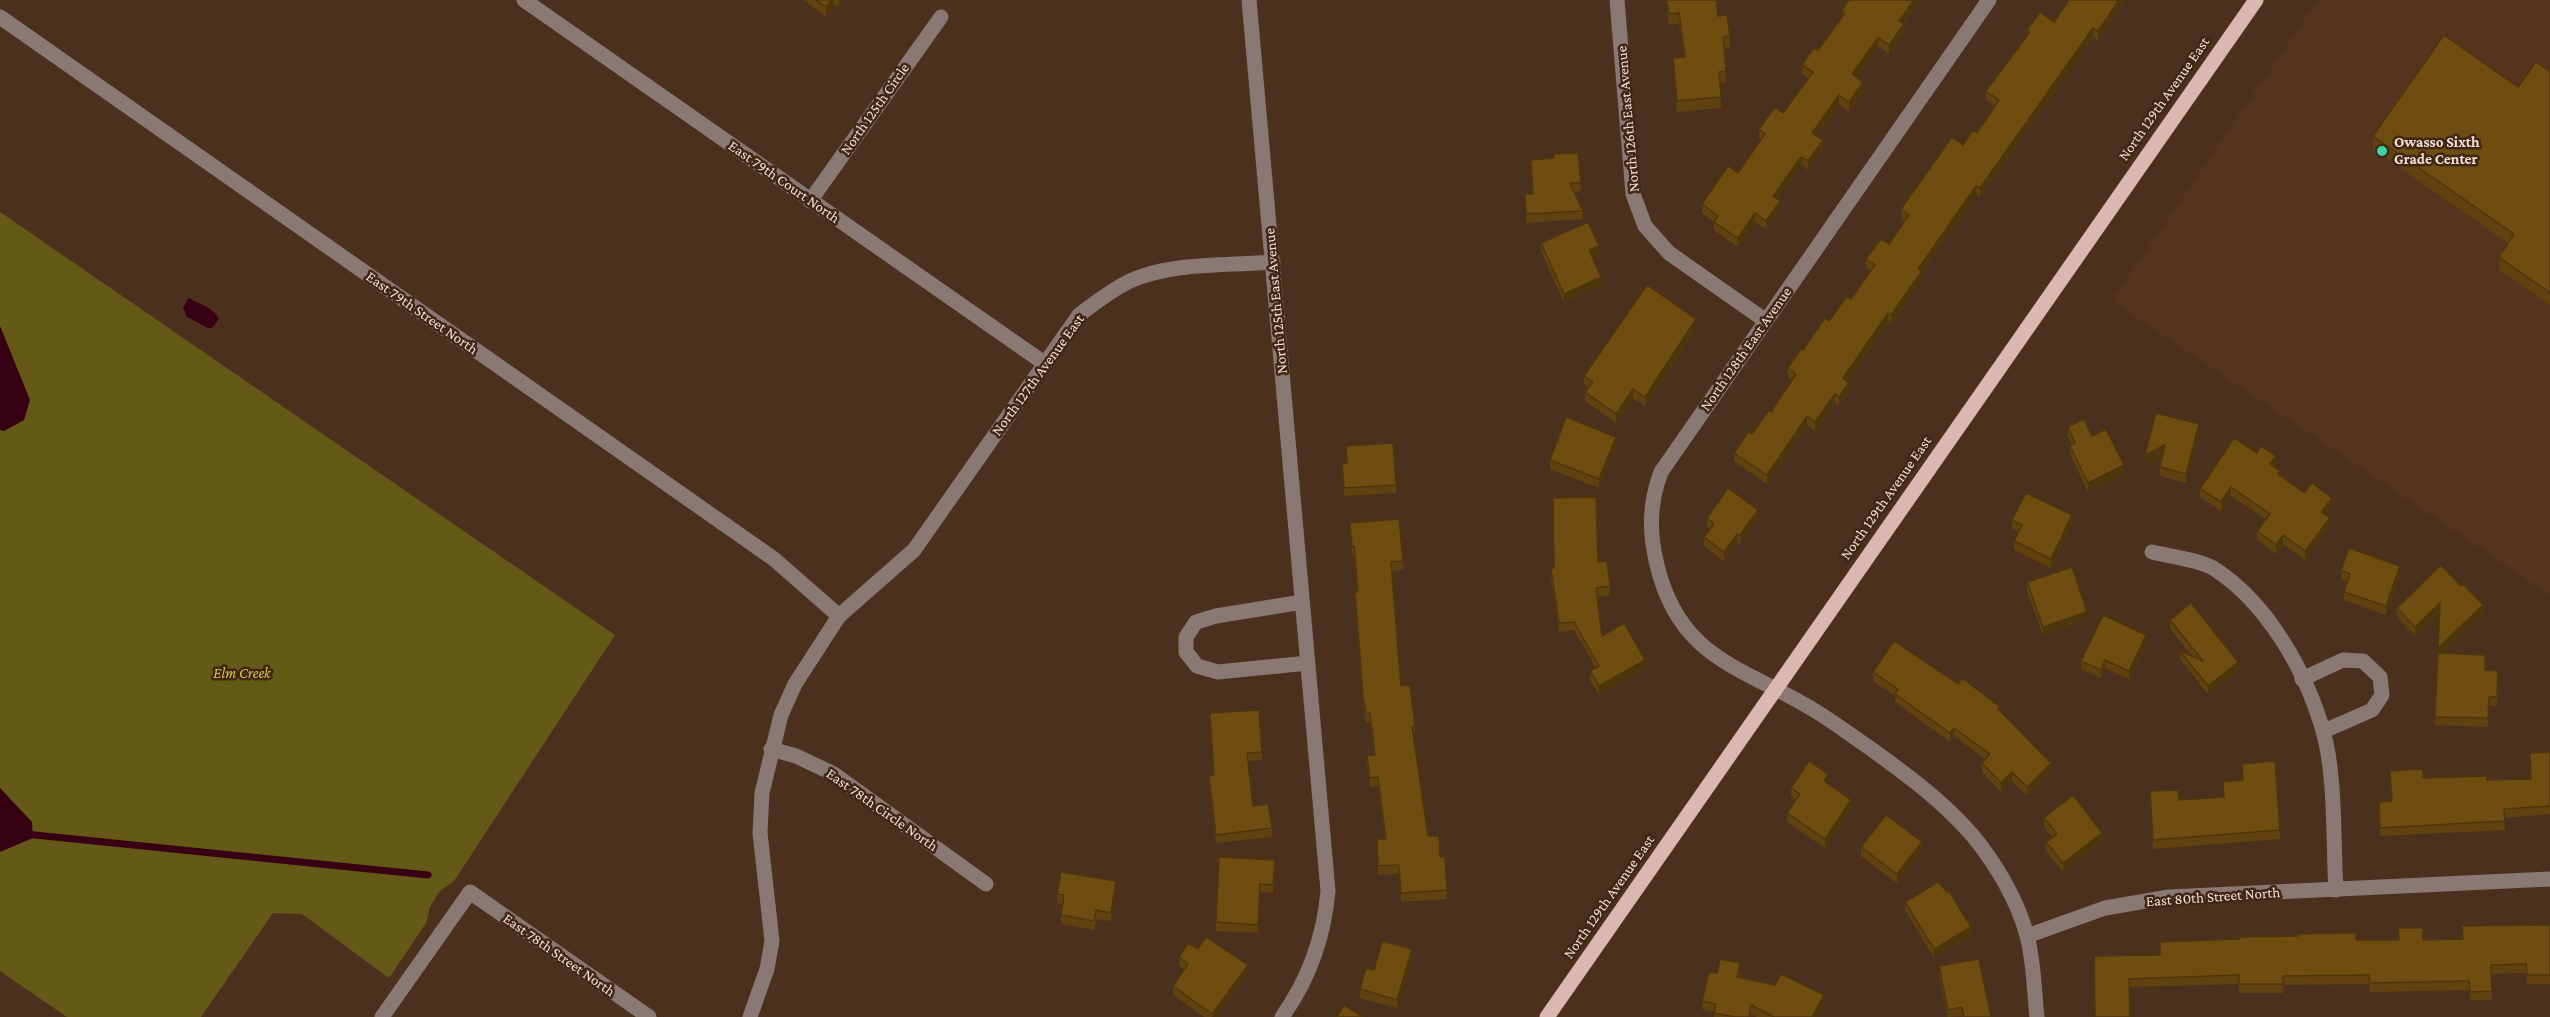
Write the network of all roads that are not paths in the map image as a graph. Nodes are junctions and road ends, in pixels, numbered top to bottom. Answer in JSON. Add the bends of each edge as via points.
{"nodes":[{"id":1,"x":524,"y":0,"type":"edge"},
{"id":2,"x":1249,"y":0,"type":"edge"},
{"id":3,"x":1617,"y":0,"type":"edge"},
{"id":4,"x":1989,"y":0,"type":"edge"},
{"id":5,"x":2256,"y":0,"type":"edge"},
{"id":6,"x":0,"y":17,"type":"edge"},
{"id":7,"x":941,"y":17,"type":"dead end"},
{"id":8,"x":810,"y":201,"type":"junction"},
{"id":9,"x":1273,"y":262,"type":"junction"},
{"id":10,"x":1766,"y":321,"type":"junction"},
{"id":11,"x":1044,"y":363,"type":"junction"},
{"id":12,"x":2152,"y":552,"type":"dead end"},
{"id":13,"x":1302,"y":602,"type":"junction"},
{"id":14,"x":839,"y":616,"type":"junction"},
{"id":15,"x":1308,"y":663,"type":"junction"},
{"id":16,"x":2302,"y":679,"type":"junction"},
{"id":17,"x":1775,"y":690,"type":"junction"},
{"id":18,"x":2324,"y":731,"type":"junction"},
{"id":19,"x":771,"y":749,"type":"junction"},
{"id":20,"x":2550,"y":879,"type":"edge"},
{"id":21,"x":986,"y":884,"type":"dead end"},
{"id":22,"x":2336,"y":890,"type":"junction"},
{"id":23,"x":2027,"y":936,"type":"junction"},
{"id":24,"x":382,"y":1017,"type":"edge"},
{"id":25,"x":648,"y":1017,"type":"edge"},
{"id":26,"x":750,"y":1017,"type":"edge"},
{"id":27,"x":1282,"y":1017,"type":"edge"},
{"id":28,"x":1547,"y":1017,"type":"edge"},
{"id":29,"x":2037,"y":1017,"type":"edge"}],
"edges":[{"from":1,"to":8,"type":"street","name":"East 79th Court North"},
{"from":2,"to":9,"type":"street","name":"North 125th East Avenue"},
{"from":3,"to":10,"type":"street","name":"North 126th East Avenue","via":[[1633,194],[1641,219],[1669,253]]},
{"from":4,"to":10,"type":"street","name":"North 128th East Avenue"},
{"from":5,"to":17,"type":"main road","name":"North 129th Avenue East"},
{"from":6,"to":14,"type":"street","name":"East 79th Street North","via":[[774,559]]},
{"from":7,"to":8,"type":"street","name":"North 125th Circle"},
{"from":8,"to":11,"type":"street","name":"East 79th Court North"},
{"from":9,"to":11,"type":"street","name":"North 127th Avenue East","via":[[1170,269],[1131,281],[1079,315]]},
{"from":9,"to":13,"type":"street","name":"North 125th East Avenue"},
{"from":10,"to":17,"type":"street","name":"North 128th East Avenue","via":[[1661,472],[1650,520],[1651,541],[1667,600],[1688,632],[1731,667]]},
{"from":11,"to":14,"type":"street","name":"North 127th Avenue East","via":[[914,550]]},
{"from":12,"to":16,"type":"street","via":[[2212,567],[2260,608]]},
{"from":13,"to":15,"type":"street","name":"North 125th East Avenue"},
{"from":13,"to":15,"type":"street","via":[[1196,622],[1186,637],[1186,652],[1197,666],[1218,672]]},
{"from":14,"to":19,"type":"street","name":"North 127th Avenue East","via":[[795,684]]},
{"from":15,"to":27,"type":"street","name":"North 125th East Avenue","via":[[1328,891],[1318,947],[1307,975]]},
{"from":16,"to":18,"type":"street"},
{"from":16,"to":18,"type":"street","via":[[2343,660],[2363,662],[2380,677],[2382,695],[2372,710]]},
{"from":17,"to":23,"type":"street","via":[[1823,715],[1925,787],[1945,806],[1991,859]]},
{"from":17,"to":28,"type":"main road","name":"North 129th Avenue East"},
{"from":18,"to":22,"type":"street"},
{"from":19,"to":21,"type":"street","name":"East 78th Circle North","via":[[834,774]]},
{"from":19,"to":26,"type":"street","name":"North 127th Avenue East","via":[[762,793],[760,833],[772,941]]},
{"from":20,"to":22,"type":"street","name":"East 80th Street North"},
{"from":22,"to":23,"type":"street","name":"East 80th Street North","via":[[2169,897],[2105,908]]},
{"from":23,"to":29,"type":"street"},
{"from":24,"to":25,"type":"street","name":"East 78th Street North","via":[[470,892]]}]}
